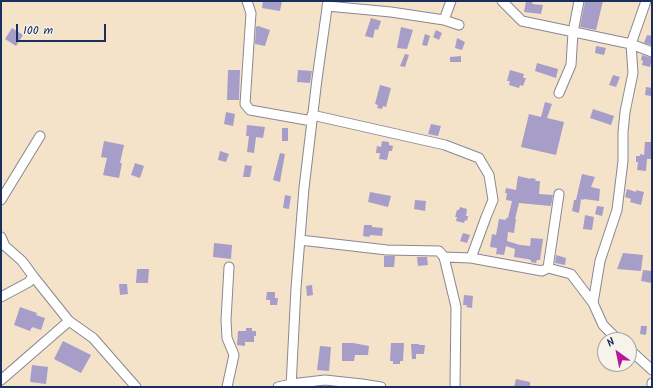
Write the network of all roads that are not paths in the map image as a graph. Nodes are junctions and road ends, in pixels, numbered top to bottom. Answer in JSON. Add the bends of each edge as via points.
{"nodes":[{"id":1,"x":247,"y":1,"type":"edge"},
{"id":2,"x":451,"y":1,"type":"edge"},
{"id":3,"x":502,"y":1,"type":"edge"},
{"id":4,"x":579,"y":1,"type":"edge"},
{"id":5,"x":646,"y":1,"type":"edge"},
{"id":6,"x":328,"y":4,"type":"edge"},
{"id":7,"x":444,"y":20,"type":"junction"},
{"id":8,"x":459,"y":25,"type":"dead end"},
{"id":9,"x":573,"y":32,"type":"junction"},
{"id":10,"x":631,"y":44,"type":"junction"},
{"id":11,"x":652,"y":52,"type":"edge"},
{"id":12,"x":559,"y":93,"type":"dead end"},
{"id":13,"x":312,"y":118,"type":"junction"},
{"id":14,"x":40,"y":136,"type":"dead end"},
{"id":15,"x":559,"y":194,"type":"dead end"},
{"id":16,"x":1,"y":200,"type":"edge"},
{"id":17,"x":1,"y":237,"type":"edge"},
{"id":18,"x":300,"y":240,"type":"junction"},
{"id":19,"x":444,"y":257,"type":"junction"},
{"id":20,"x":471,"y":258,"type":"junction"},
{"id":21,"x":229,"y":267,"type":"dead end"},
{"id":22,"x":548,"y":268,"type":"junction"},
{"id":23,"x":33,"y":276,"type":"junction"},
{"id":24,"x":1,"y":297,"type":"edge"},
{"id":25,"x":593,"y":303,"type":"junction"},
{"id":26,"x":69,"y":321,"type":"junction"},
{"id":27,"x":610,"y":332,"type":"edge"},
{"id":28,"x":637,"y":356,"type":"edge"},
{"id":29,"x":652,"y":370,"type":"edge"},
{"id":30,"x":1,"y":380,"type":"edge"},
{"id":31,"x":652,"y":383,"type":"edge"},
{"id":32,"x":291,"y":385,"type":"edge"},
{"id":33,"x":136,"y":387,"type":"edge"},
{"id":34,"x":227,"y":387,"type":"edge"},
{"id":35,"x":278,"y":387,"type":"edge"},
{"id":36,"x":380,"y":387,"type":"edge"},
{"id":37,"x":454,"y":387,"type":"edge"},
{"id":38,"x":652,"y":387,"type":"edge"}],
"edges":[{"from":1,"to":13,"type":"street","via":[[252,14],[245,104],[250,110]]},
{"from":2,"to":7,"type":"street"},
{"from":3,"to":9,"type":"street","via":[[522,21]]},
{"from":4,"to":9,"type":"street"},
{"from":5,"to":10,"type":"street"},
{"from":6,"to":7,"type":"street"},
{"from":6,"to":13,"type":"street"},
{"from":7,"to":8,"type":"street"},
{"from":9,"to":10,"type":"street"},
{"from":9,"to":12,"type":"street","via":[[571,65]]},
{"from":10,"to":11,"type":"street"},
{"from":10,"to":25,"type":"street","via":[[633,73],[625,112],[623,162],[617,210],[600,261]]},
{"from":13,"to":18,"type":"street"},
{"from":13,"to":20,"type":"street","via":[[445,145],[479,158],[489,175],[493,200]]},
{"from":14,"to":16,"type":"street"},
{"from":15,"to":22,"type":"street"},
{"from":17,"to":23,"type":"street","via":[[5,246],[22,261]]},
{"from":18,"to":19,"type":"street","via":[[387,250],[439,251]]},
{"from":18,"to":32,"type":"street"},
{"from":19,"to":20,"type":"street"},
{"from":19,"to":37,"type":"street","via":[[456,307]]},
{"from":20,"to":22,"type":"street","via":[[542,271]]},
{"from":21,"to":34,"type":"street","via":[[227,338],[234,356]]},
{"from":22,"to":25,"type":"street","via":[[571,274]]},
{"from":23,"to":24,"type":"street","via":[[29,282]]},
{"from":23,"to":26,"type":"street"},
{"from":25,"to":27,"type":"street","via":[[603,325]]},
{"from":26,"to":30,"type":"street"},
{"from":26,"to":33,"type":"street","via":[[93,338]]},
{"from":28,"to":29,"type":"street"},
{"from":31,"to":38,"type":"street"},
{"from":32,"to":35,"type":"street"},
{"from":32,"to":36,"type":"street","via":[[325,380]]}]}
